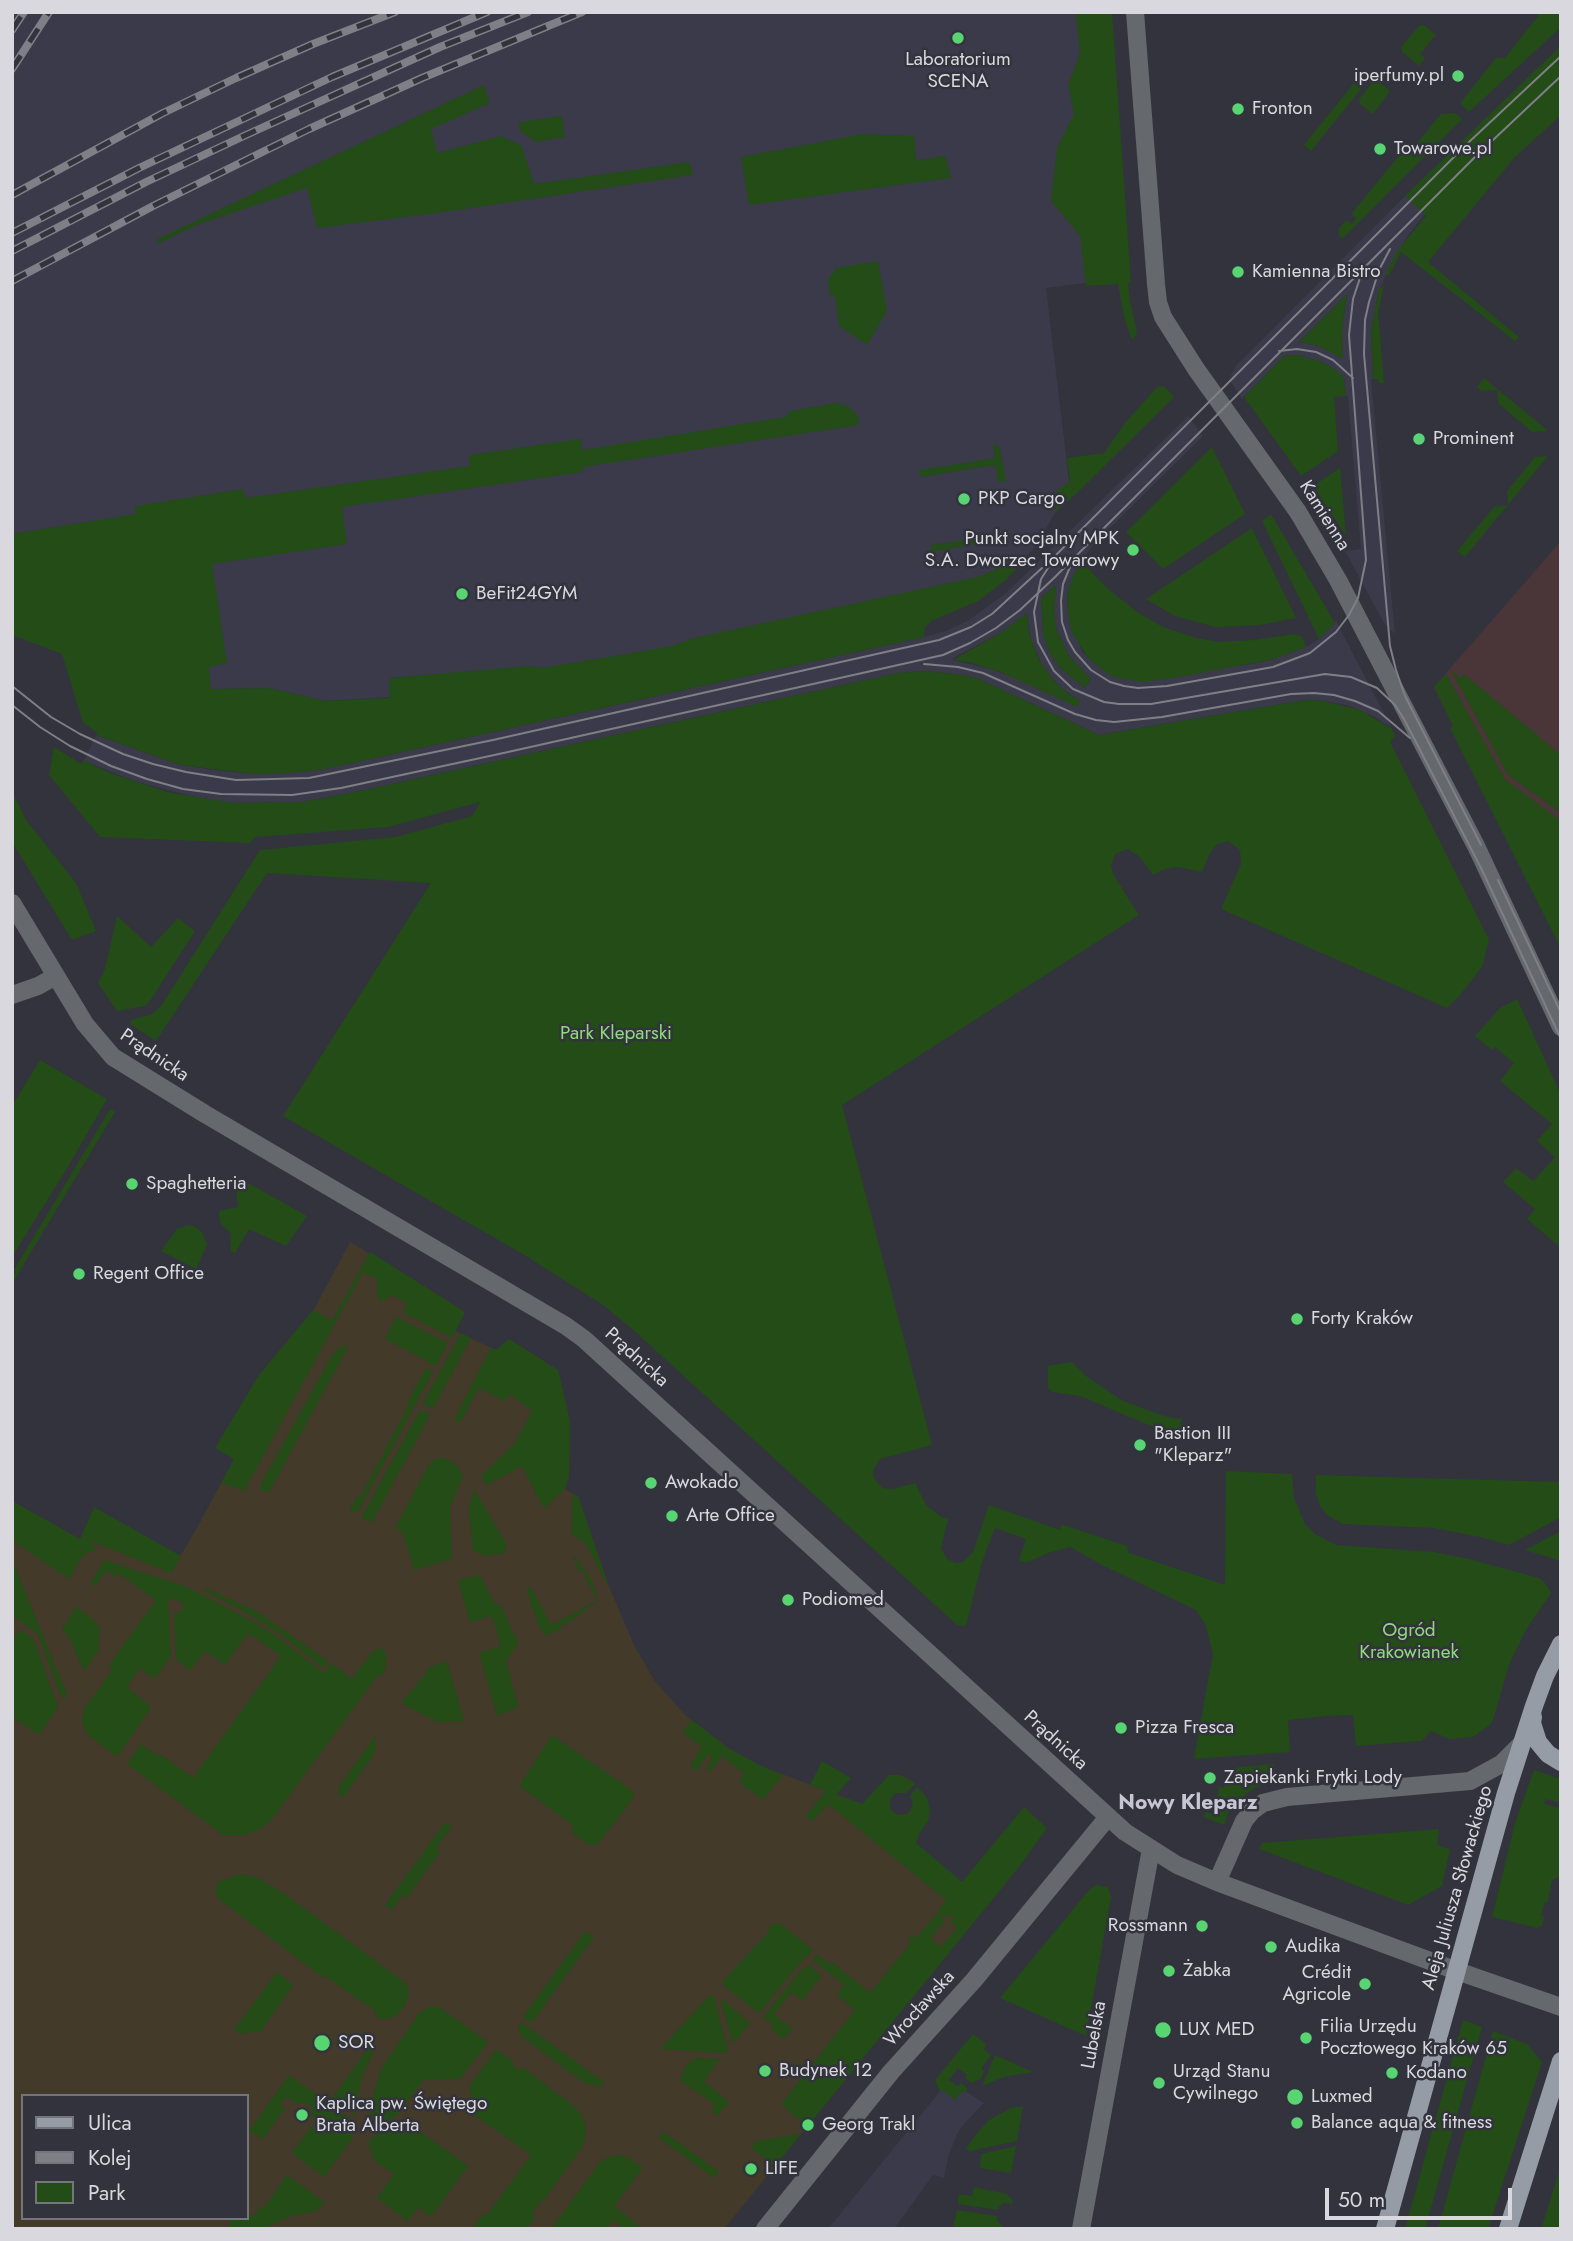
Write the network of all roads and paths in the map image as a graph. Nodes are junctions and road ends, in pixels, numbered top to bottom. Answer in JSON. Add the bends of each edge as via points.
{"nodes":[{"id":1,"x":1135,"y":12,"type":"edge"},
{"id":2,"x":12,"y":903,"type":"edge"},
{"id":3,"x":56,"y":976,"type":"junction"},
{"id":4,"x":12,"y":995,"type":"edge"},
{"id":5,"x":1561,"y":1027,"type":"edge"},
{"id":6,"x":1561,"y":1644,"type":"edge"},
{"id":7,"x":1534,"y":1706,"type":"junction"},
{"id":8,"x":1523,"y":1742,"type":"junction"},
{"id":9,"x":1561,"y":1762,"type":"edge"},
{"id":10,"x":1108,"y":1817,"type":"junction"},
{"id":11,"x":1151,"y":1849,"type":"junction"},
{"id":12,"x":1217,"y":1882,"type":"junction"},
{"id":13,"x":1457,"y":1971,"type":"junction"},
{"id":14,"x":1561,"y":2007,"type":"edge"},
{"id":15,"x":1561,"y":2061,"type":"edge"},
{"id":16,"x":765,"y":2229,"type":"edge"},
{"id":17,"x":1081,"y":2229,"type":"edge"},
{"id":18,"x":1385,"y":2229,"type":"edge"},
{"id":19,"x":1508,"y":2229,"type":"edge"}],
"edges":[{"from":1,"to":5,"type":"street","name":"Kamienna","via":[[1156,284],[1163,317],[1298,512],[1338,580],[1476,846]]},
{"from":2,"to":3,"type":"street","name":"Prądnicka"},
{"from":3,"to":4,"type":"street"},
{"from":3,"to":10,"type":"street","name":"Prądnicka","via":[[113,1058],[584,1339]]},
{"from":6,"to":7,"type":"main road","name":"Aleja Juliusza Słowackiego"},
{"from":7,"to":8,"type":"main road","name":"Aleja Juliusza Słowackiego"},
{"from":7,"to":9,"type":"main road","via":[[1532,1723],[1538,1742]]},
{"from":8,"to":12,"type":"street","via":[[1501,1764],[1470,1781],[1263,1803],[1244,1821]]},
{"from":8,"to":13,"type":"main road","name":"Aleja Juliusza Słowackiego"},
{"from":10,"to":11,"type":"street","name":"Prądnicka"},
{"from":10,"to":16,"type":"street","name":"Wrocławska","via":[[974,1980],[891,2072]]},
{"from":11,"to":12,"type":"street","name":"Prądnicka"},
{"from":11,"to":17,"type":"street","name":"Lubelska"},
{"from":12,"to":13,"type":"street","name":"Prądnicka"},
{"from":13,"to":14,"type":"street","name":"Prądnicka"},
{"from":13,"to":18,"type":"main road","name":"Aleja Juliusza Słowackiego"},
{"from":15,"to":19,"type":"main road"}]}
